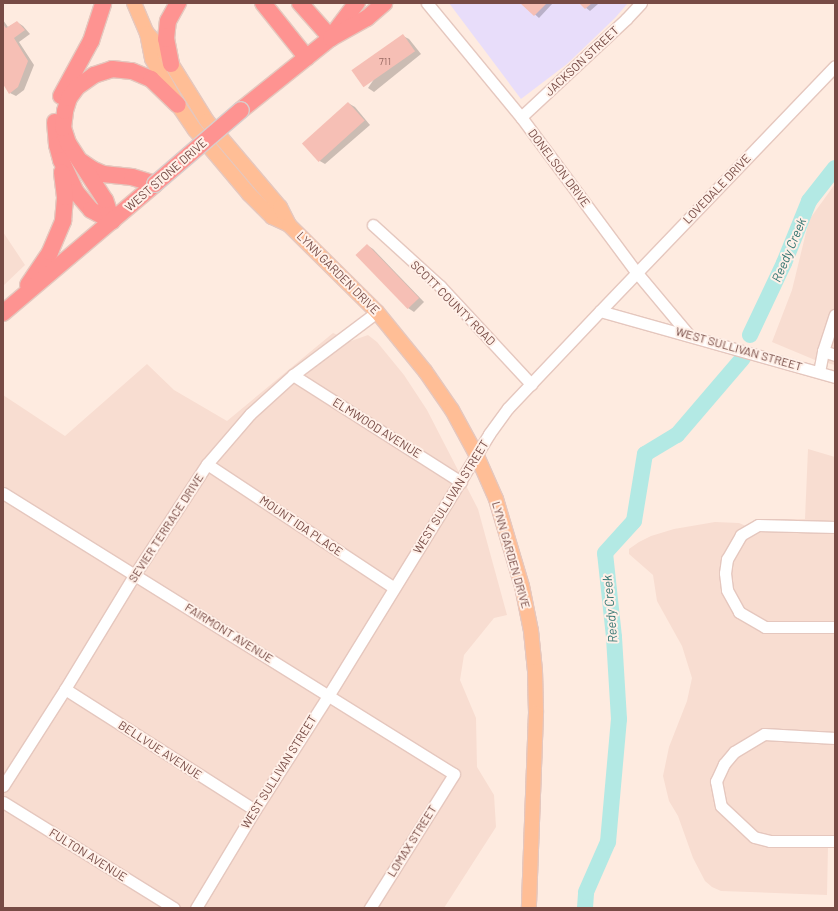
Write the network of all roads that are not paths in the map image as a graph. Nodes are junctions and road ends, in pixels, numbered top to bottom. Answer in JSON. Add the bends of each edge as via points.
{"nodes":[{"id":1,"x":103,"y":3,"type":"edge"},
{"id":2,"x":134,"y":3,"type":"edge"},
{"id":3,"x":178,"y":3,"type":"edge"},
{"id":4,"x":263,"y":3,"type":"edge"},
{"id":5,"x":300,"y":3,"type":"edge"},
{"id":6,"x":357,"y":3,"type":"edge"},
{"id":7,"x":384,"y":3,"type":"edge"},
{"id":8,"x":427,"y":3,"type":"edge"},
{"id":9,"x":642,"y":3,"type":"edge"},
{"id":10,"x":147,"y":33,"type":"junction"},
{"id":11,"x":331,"y":38,"type":"junction"},
{"id":12,"x":307,"y":58,"type":"junction"},
{"id":13,"x":171,"y":64,"type":"junction"},
{"id":14,"x":835,"y":66,"type":"edge"},
{"id":15,"x":178,"y":105,"type":"junction"},
{"id":16,"x":521,"y":117,"type":"junction"},
{"id":17,"x":67,"y":156,"type":"junction"},
{"id":18,"x":155,"y":184,"type":"junction"},
{"id":19,"x":112,"y":221,"type":"junction"},
{"id":20,"x":373,"y":224,"type":"dead end"},
{"id":21,"x":290,"y":225,"type":"junction"},
{"id":22,"x":637,"y":273,"type":"junction"},
{"id":23,"x":7,"y":310,"type":"edge"},
{"id":24,"x":600,"y":311,"type":"junction"},
{"id":25,"x":377,"y":312,"type":"junction"},
{"id":26,"x":835,"y":316,"type":"edge"},
{"id":27,"x":688,"y":334,"type":"junction"},
{"id":28,"x":822,"y":352,"type":"junction"},
{"id":29,"x":835,"y":355,"type":"edge"},
{"id":30,"x":818,"y":372,"type":"junction"},
{"id":31,"x":293,"y":375,"type":"junction"},
{"id":32,"x":835,"y":377,"type":"edge"},
{"id":33,"x":531,"y":384,"type":"junction"},
{"id":34,"x":477,"y":456,"type":"junction"},
{"id":35,"x":207,"y":464,"type":"junction"},
{"id":36,"x":461,"y":482,"type":"junction"},
{"id":37,"x":3,"y":493,"type":"edge"},
{"id":38,"x":835,"y":526,"type":"edge"},
{"id":39,"x":134,"y":574,"type":"junction"},
{"id":40,"x":394,"y":588,"type":"junction"},
{"id":41,"x":835,"y":627,"type":"edge"},
{"id":42,"x":65,"y":689,"type":"junction"},
{"id":43,"x":328,"y":696,"type":"junction"},
{"id":44,"x":835,"y":738,"type":"edge"},
{"id":45,"x":454,"y":774,"type":"joint"},
{"id":46,"x":3,"y":786,"type":"edge"},
{"id":47,"x":3,"y":802,"type":"edge"},
{"id":48,"x":255,"y":810,"type":"junction"},
{"id":49,"x":835,"y":841,"type":"edge"},
{"id":50,"x":174,"y":908,"type":"edge"},
{"id":51,"x":196,"y":908,"type":"edge"},
{"id":52,"x":370,"y":908,"type":"edge"},
{"id":53,"x":529,"y":908,"type":"edge"}],
"edges":[{"from":1,"to":17,"type":"highway","via":[[91,41],[62,93],[56,110],[55,126]]},
{"from":2,"to":10,"type":"main road","name":"LYNN GARDEN DRIVE"},
{"from":3,"to":13,"type":"highway","via":[[168,21],[166,39]]},
{"from":4,"to":12,"type":"highway"},
{"from":5,"to":11,"type":"highway"},
{"from":6,"to":11,"type":"highway","name":"WEST STONE DRIVE"},
{"from":7,"to":11,"type":"highway","name":"WEST STONE DRIVE","via":[[367,18]]},
{"from":8,"to":16,"type":"street","name":"DONELSON DRIVE"},
{"from":9,"to":16,"type":"street","name":"JACKSON STREET"},
{"from":10,"to":13,"type":"main road","name":"LYNN GARDEN DRIVE"},
{"from":10,"to":15,"type":"main road","name":"LYNN GARDEN DRIVE","via":[[152,59]]},
{"from":11,"to":12,"type":"highway","name":"WEST STONE DRIVE"},
{"from":12,"to":18,"type":"highway","name":"WEST STONE DRIVE","bridge":true,"via":[[241,110]]},
{"from":13,"to":21,"type":"main road","name":"LYNN GARDEN DRIVE","via":[[207,121],[280,207]]},
{"from":14,"to":22,"type":"street","name":"LOVEDALE DRIVE"},
{"from":15,"to":17,"type":"highway","via":[[151,79],[132,71],[112,69],[94,75],[77,87],[69,98],[63,128]]},
{"from":15,"to":21,"type":"main road","name":"LYNN GARDEN DRIVE","via":[[209,148],[249,194],[272,217]]},
{"from":16,"to":22,"type":"street","name":"DONELSON DRIVE"},
{"from":17,"to":18,"type":"highway","via":[[102,174],[132,177]]},
{"from":17,"to":19,"type":"highway","via":[[76,192],[91,210]]},
{"from":17,"to":23,"type":"highway","via":[[63,221],[50,252],[32,280]]},
{"from":18,"to":19,"type":"highway","name":"WEST STONE DRIVE"},
{"from":19,"to":23,"type":"highway","name":"WEST STONE DRIVE"},
{"from":20,"to":33,"type":"street","name":"SCOTT COUNTY ROAD","via":[[440,286]]},
{"from":21,"to":25,"type":"main road","name":"LYNN GARDEN DRIVE"},
{"from":22,"to":24,"type":"street","name":"LOVEDALE DRIVE"},
{"from":22,"to":27,"type":"street","name":"DONELSON DRIVE"},
{"from":24,"to":27,"type":"street","name":"WEST SULLIVAN STREET"},
{"from":24,"to":33,"type":"street","name":"WEST SULLIVAN STREET"},
{"from":25,"to":31,"type":"street","name":"SEVIER TERRACE DRIVE"},
{"from":25,"to":34,"type":"main road","name":"LYNN GARDEN DRIVE","via":[[426,371],[448,403]]},
{"from":26,"to":28,"type":"street"},
{"from":27,"to":30,"type":"street","name":"WEST SULLIVAN STREET"},
{"from":28,"to":29,"type":"street"},
{"from":28,"to":30,"type":"street"},
{"from":30,"to":32,"type":"street","name":"WEST SULLIVAN STREET"},
{"from":31,"to":35,"type":"street","name":"SEVIER TERRACE DRIVE","via":[[250,414]]},
{"from":31,"to":36,"type":"street","name":"ELMWOOD AVENUE"},
{"from":33,"to":34,"type":"street","name":"WEST SULLIVAN STREET","via":[[508,408]]},
{"from":34,"to":36,"type":"street","name":"WEST SULLIVAN STREET"},
{"from":34,"to":53,"type":"main road","name":"LYNN GARDEN DRIVE","via":[[510,542],[532,638],[536,713]]},
{"from":35,"to":39,"type":"street","name":"SEVIER TERRACE DRIVE"},
{"from":35,"to":40,"type":"street","name":"MOUNT IDA PLACE"},
{"from":36,"to":40,"type":"street","name":"WEST SULLIVAN STREET"},
{"from":37,"to":39,"type":"street","name":"FAIRMONT AVENUE"},
{"from":38,"to":41,"type":"street","via":[[758,525],[742,535],[727,559],[726,573],[727,590],[739,612],[765,627]]},
{"from":39,"to":42,"type":"street","name":"SEVIER TERRACE DRIVE"},
{"from":39,"to":43,"type":"street","name":"FAIRMONT AVENUE"},
{"from":40,"to":43,"type":"street","name":"WEST SULLIVAN STREET"},
{"from":42,"to":46,"type":"street","name":"SEVIER TERRACE DRIVE"},
{"from":42,"to":48,"type":"street","name":"BELLVUE AVENUE"},
{"from":43,"to":45,"type":"street","name":"FAIRMONT AVENUE"},
{"from":43,"to":48,"type":"street","name":"WEST SULLIVAN STREET"},
{"from":44,"to":49,"type":"street","via":[[764,734],[734,752],[724,764],[716,781],[721,806],[754,837],[770,841]]},
{"from":45,"to":52,"type":"street","name":"LOMAX STREET"},
{"from":47,"to":50,"type":"street","name":"FULTON AVENUE"},
{"from":48,"to":51,"type":"street","name":"WEST SULLIVAN STREET"}]}
